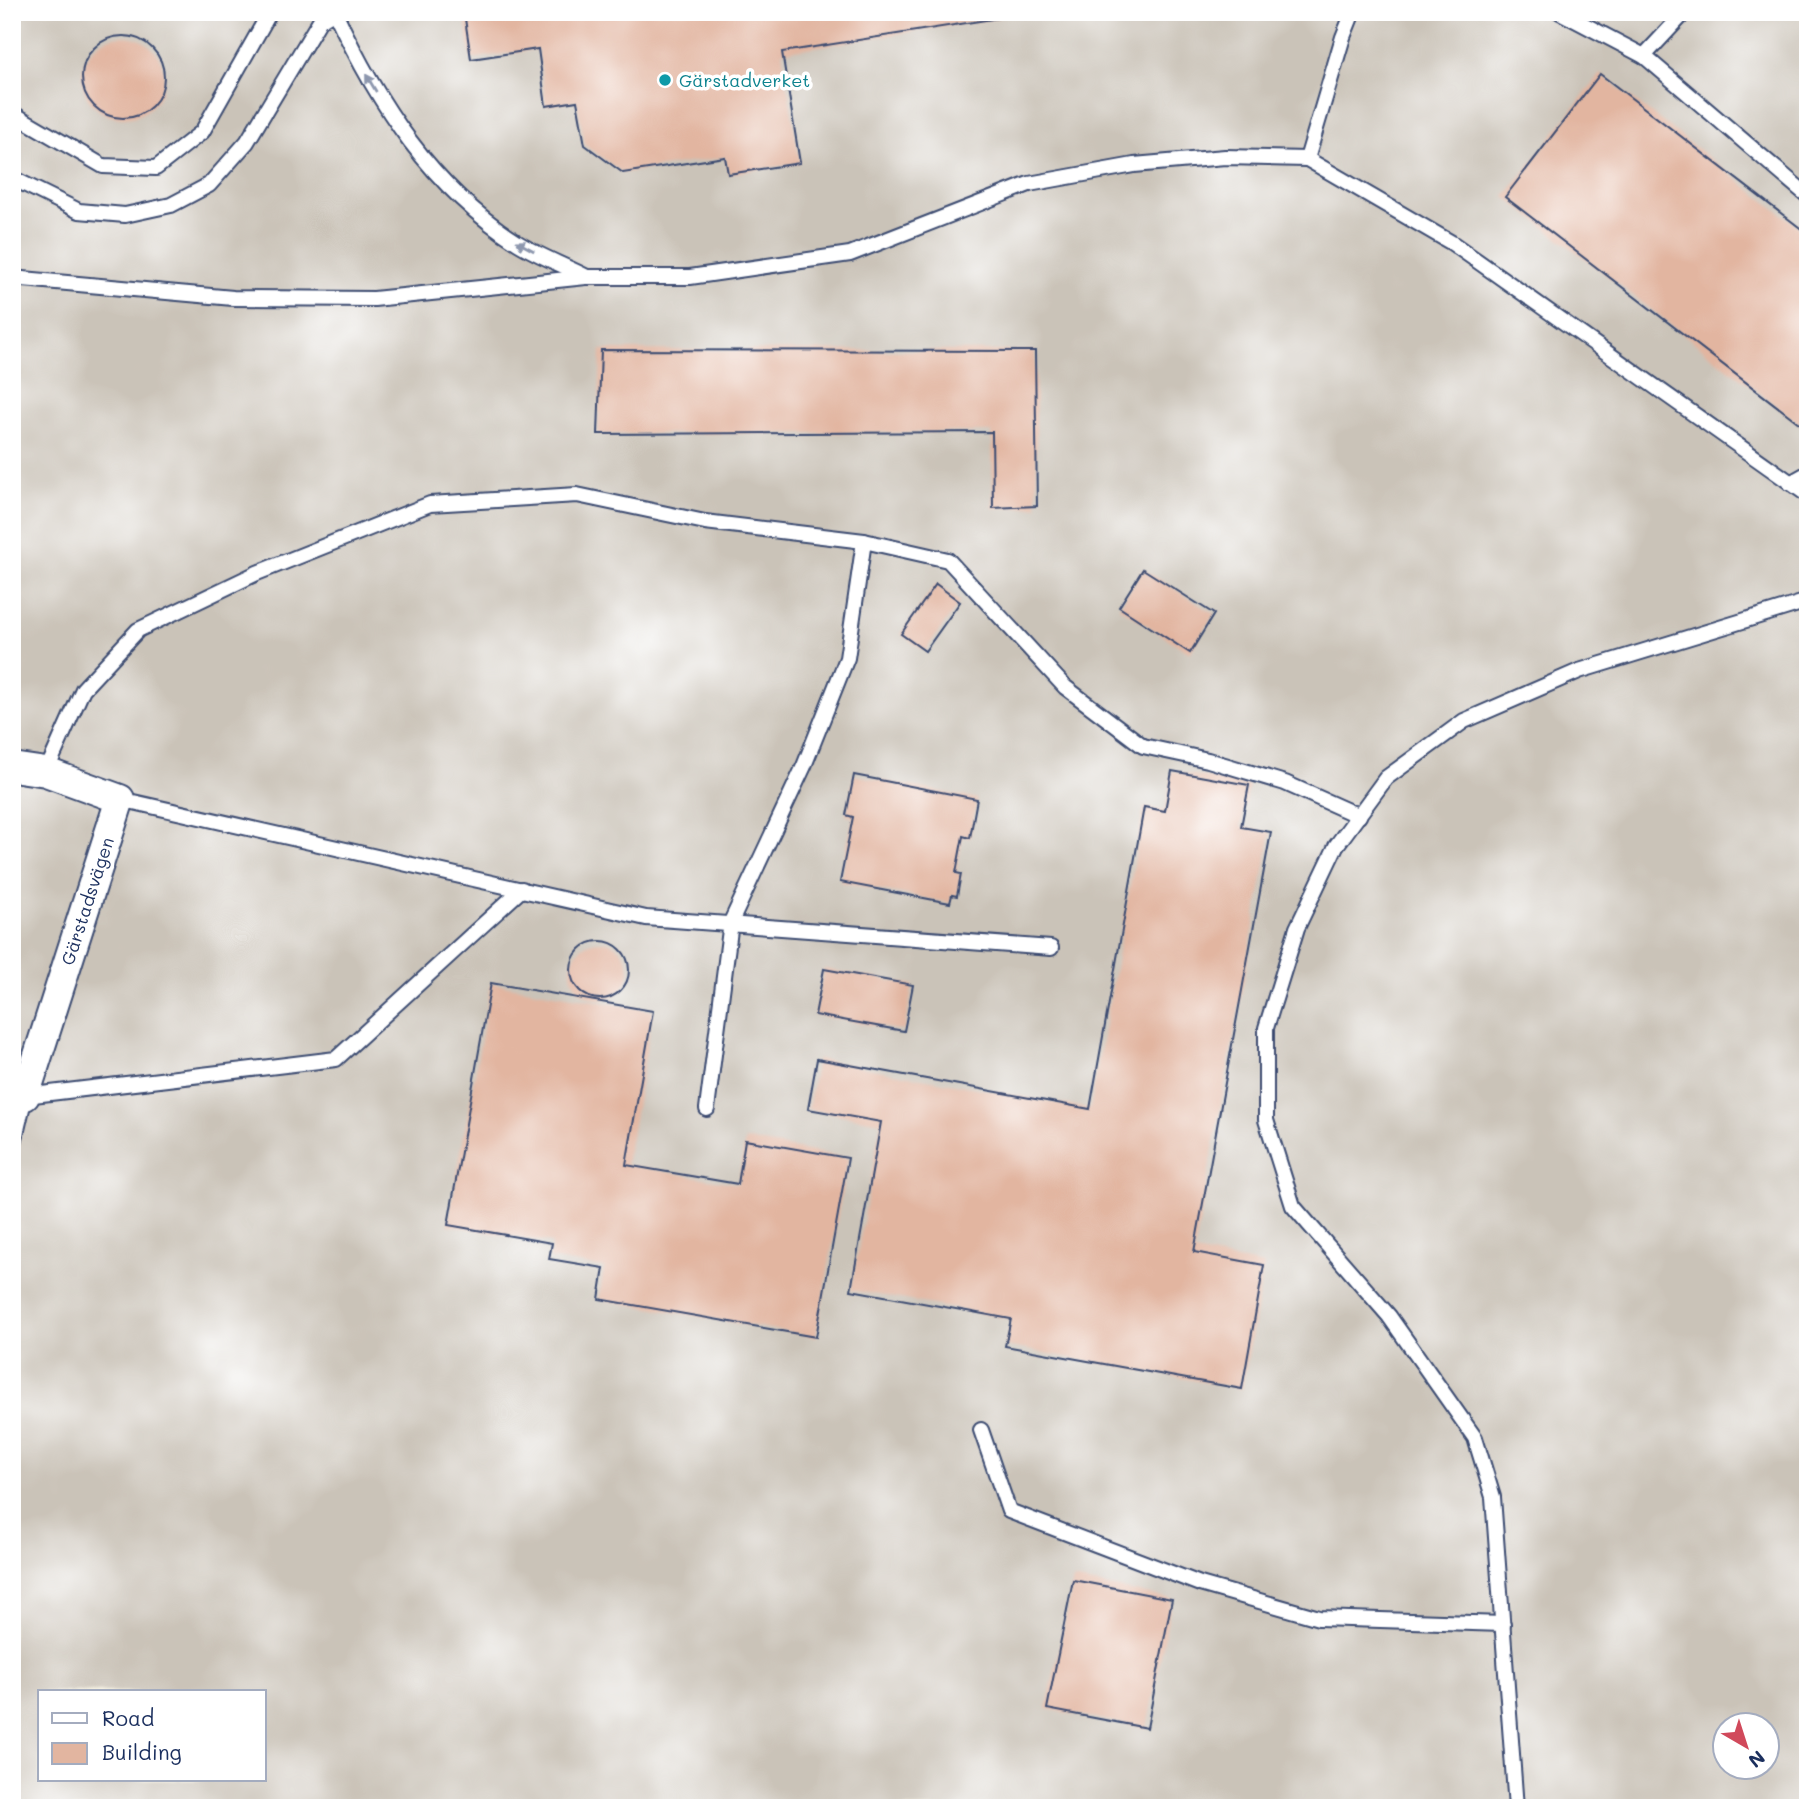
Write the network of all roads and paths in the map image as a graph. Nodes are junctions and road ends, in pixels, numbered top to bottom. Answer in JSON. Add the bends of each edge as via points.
{"nodes":[{"id":1,"x":270,"y":12,"type":"edge"},
{"id":2,"x":334,"y":12,"type":"edge"},
{"id":3,"x":1353,"y":12,"type":"edge"},
{"id":4,"x":1560,"y":12,"type":"edge"},
{"id":5,"x":1685,"y":12,"type":"edge"},
{"id":6,"x":1644,"y":56,"type":"junction"},
{"id":7,"x":12,"y":113,"type":"edge"},
{"id":8,"x":1307,"y":159,"type":"junction"},
{"id":9,"x":12,"y":178,"type":"edge"},
{"id":10,"x":1808,"y":195,"type":"edge"},
{"id":11,"x":586,"y":277,"type":"junction"},
{"id":12,"x":12,"y":278,"type":"edge"},
{"id":13,"x":1808,"y":473,"type":"edge"},
{"id":14,"x":1790,"y":483,"type":"junction"},
{"id":15,"x":1808,"y":495,"type":"edge"},
{"id":16,"x":864,"y":541,"type":"junction"},
{"id":17,"x":1808,"y":601,"type":"edge"},
{"id":18,"x":12,"y":767,"type":"edge"},
{"id":19,"x":46,"y":772,"type":"junction"},
{"id":20,"x":120,"y":799,"type":"junction"},
{"id":21,"x":1359,"y":816,"type":"junction"},
{"id":22,"x":522,"y":890,"type":"junction"},
{"id":23,"x":731,"y":922,"type":"junction"},
{"id":24,"x":1051,"y":948,"type":"dead end"},
{"id":25,"x":19,"y":1092,"type":"edge"},
{"id":26,"x":708,"y":1108,"type":"dead end"},
{"id":27,"x":12,"y":1152,"type":"edge"},
{"id":28,"x":981,"y":1430,"type":"dead end"},
{"id":29,"x":1503,"y":1624,"type":"junction"},
{"id":30,"x":1516,"y":1808,"type":"edge"}],
"edges":[{"from":1,"to":7,"type":"lane","via":[[202,132],[156,168],[103,166]]},
{"from":2,"to":9,"type":"lane","via":[[320,20],[247,142],[209,185],[171,205],[125,215],[79,211]]},
{"from":11,"to":2,"type":"lane","one_way":true,"via":[[518,243],[436,176],[357,61]]},
{"from":3,"to":8,"type":"lane"},
{"from":4,"to":6,"type":"lane"},
{"from":5,"to":6,"type":"lane"},
{"from":6,"to":10,"type":"lane"},
{"from":8,"to":11,"type":"lane","via":[[1225,157],[1134,165],[1029,184],[850,254],[690,277]]},
{"from":8,"to":14,"type":"lane","via":[[1452,243]]},
{"from":11,"to":12,"type":"lane","via":[[374,299],[233,298]]},
{"from":13,"to":14,"type":"lane"},
{"from":14,"to":15,"type":"lane"},
{"from":16,"to":19,"type":"lane","via":[[705,522],[577,495],[430,503],[257,573],[138,630],[83,689]]},
{"from":16,"to":21,"type":"lane","via":[[948,560],[1065,687],[1143,746],[1285,783]]},
{"from":16,"to":23,"type":"lane","via":[[847,658],[804,766]]},
{"from":17,"to":21,"type":"lane","via":[[1579,671],[1464,721],[1386,778]]},
{"from":18,"to":19,"type":"street"},
{"from":19,"to":20,"type":"street"},
{"from":20,"to":22,"type":"lane"},
{"from":20,"to":25,"type":"street","name":"Gärstadsvägen"},
{"from":21,"to":29,"type":"lane","via":[[1336,846],[1297,928],[1266,1028],[1266,1120],[1293,1206],[1389,1317],[1475,1438],[1493,1497]]},
{"from":22,"to":23,"type":"lane","via":[[646,918]]},
{"from":22,"to":25,"type":"lane","via":[[336,1059]]},
{"from":23,"to":24,"type":"lane"},
{"from":23,"to":26,"type":"lane"},
{"from":25,"to":27,"type":"lane"},
{"from":28,"to":29,"type":"lane","via":[[1009,1511],[1200,1584],[1319,1618]]},
{"from":29,"to":30,"type":"lane"}]}
